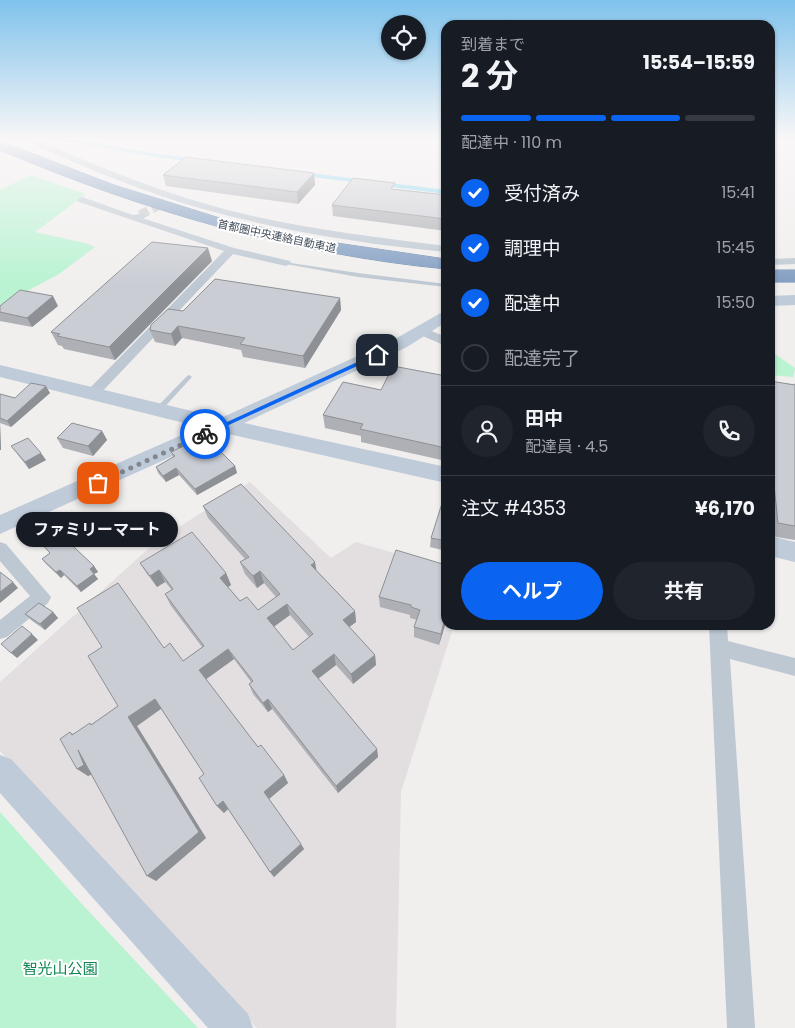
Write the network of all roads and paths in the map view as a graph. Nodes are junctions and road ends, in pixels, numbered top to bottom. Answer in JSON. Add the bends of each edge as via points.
{"nodes":[{"id":1,"x":83,"y":188,"type":"edge"},
{"id":2,"x":104,"y":188,"type":"edge"},
{"id":3,"x":149,"y":188,"type":"edge"},
{"id":4,"x":174,"y":198,"type":"junction"},
{"id":5,"x":82,"y":200,"type":"dead end"},
{"id":6,"x":165,"y":202,"type":"tunnel mouth"},
{"id":7,"x":441,"y":248,"type":"edge"},
{"id":8,"x":231,"y":250,"type":"junction"},
{"id":9,"x":795,"y":261,"type":"edge"},
{"id":10,"x":775,"y":262,"type":"edge"},
{"id":11,"x":286,"y":263,"type":"joint"},
{"id":12,"x":441,"y":263,"type":"edge"},
{"id":13,"x":441,"y":271,"type":"edge"},
{"id":14,"x":775,"y":276,"type":"edge"},
{"id":15,"x":795,"y":276,"type":"edge"},
{"id":16,"x":775,"y":284,"type":"edge"},
{"id":17,"x":795,"y":284,"type":"edge"},
{"id":18,"x":441,"y":285,"type":"edge"},
{"id":19,"x":795,"y":300,"type":"edge"},
{"id":20,"x":775,"y":301,"type":"edge"},
{"id":21,"x":441,"y":318,"type":"edge"},
{"id":22,"x":422,"y":330,"type":"junction"},
{"id":23,"x":441,"y":340,"type":"edge"},
{"id":24,"x":0,"y":372,"type":"edge"},
{"id":25,"x":189,"y":377,"type":"dead end"},
{"id":26,"x":91,"y":395,"type":"junction"},
{"id":27,"x":157,"y":411,"type":"junction"},
{"id":28,"x":223,"y":425,"type":"junction"},
{"id":29,"x":441,"y":474,"type":"edge"},
{"id":30,"x":0,"y":525,"type":"edge"},
{"id":31,"x":775,"y":547,"type":"edge"},
{"id":32,"x":0,"y":549,"type":"edge"},
{"id":33,"x":795,"y":552,"type":"edge"},
{"id":34,"x":0,"y":631,"type":"edge"},
{"id":35,"x":718,"y":636,"type":"edge"},
{"id":36,"x":795,"y":667,"type":"edge"},
{"id":37,"x":0,"y":770,"type":"edge"},
{"id":38,"x":234,"y":1028,"type":"edge"},
{"id":39,"x":740,"y":1028,"type":"edge"}],
"edges":[{"from":1,"to":13,"type":"highway","name":"首都圏中央連絡自動車道","via":[[190,224],[307,251]]},
{"from":2,"to":12,"type":"highway","name":"首都圏中央連絡自動車道","via":[[199,218],[295,241]]},
{"from":3,"to":4,"type":"street"},
{"from":4,"to":6,"type":"street"},
{"from":4,"to":7,"type":"street","via":[[256,219]]},
{"from":5,"to":8,"type":"street"},
{"from":8,"to":11,"type":"street"},
{"from":8,"to":26,"type":"street"},
{"from":9,"to":10,"type":"street"},
{"from":11,"to":18,"type":"lane"},
{"from":14,"to":15,"type":"highway"},
{"from":16,"to":17,"type":"highway"},
{"from":19,"to":20,"type":"street"},
{"from":21,"to":22,"type":"street"},
{"from":22,"to":23,"type":"street"},
{"from":22,"to":28,"type":"street","via":[[335,375]]},
{"from":24,"to":26,"type":"street"},
{"from":25,"to":27,"type":"lane"},
{"from":26,"to":27,"type":"street"},
{"from":27,"to":28,"type":"street"},
{"from":28,"to":29,"type":"street"},
{"from":28,"to":30,"type":"street"},
{"from":31,"to":33,"type":"street"},
{"from":32,"to":34,"type":"street","via":[[42,596]]},
{"from":35,"to":36,"type":"street"},
{"from":35,"to":39,"type":"street"},
{"from":37,"to":38,"type":"street"}]}
